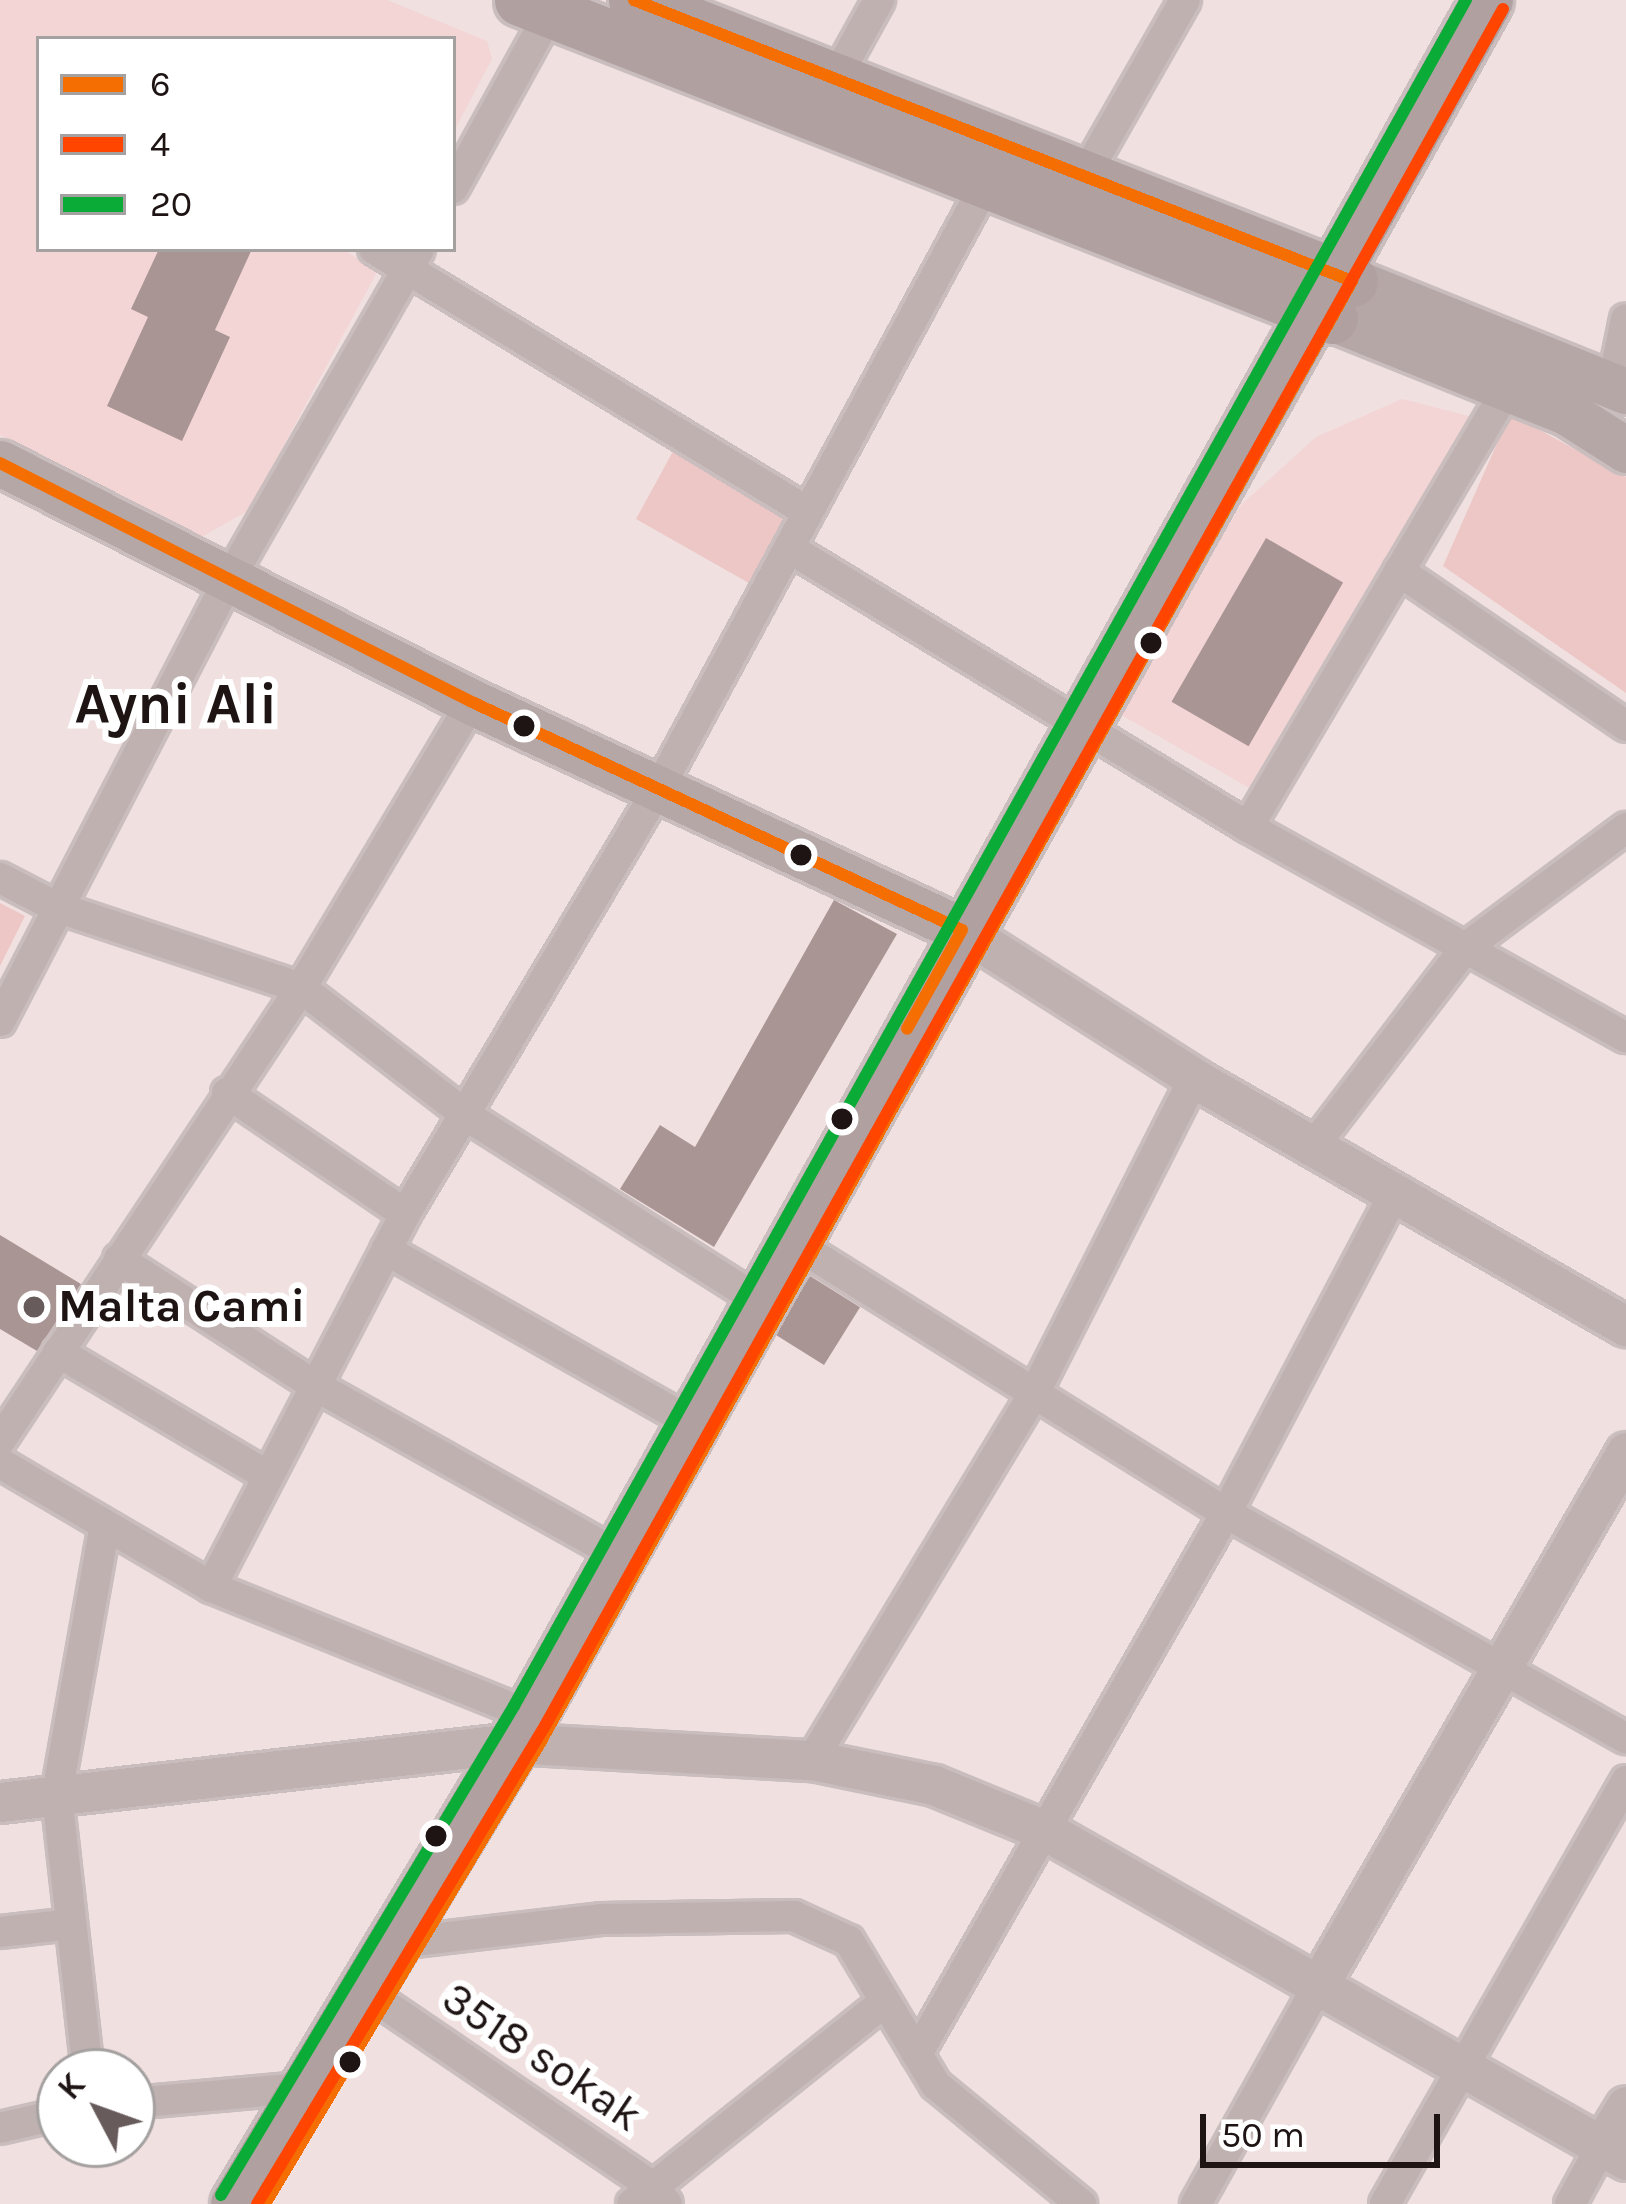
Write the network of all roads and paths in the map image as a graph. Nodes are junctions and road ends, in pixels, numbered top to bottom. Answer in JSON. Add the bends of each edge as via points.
{"nodes":[{"id":1,"x":634,"y":0,"type":"edge"},
{"id":2,"x":880,"y":0,"type":"edge"},
{"id":3,"x":1185,"y":0,"type":"edge"},
{"id":4,"x":1487,"y":0,"type":"edge"},
{"id":5,"x":1510,"y":0,"type":"edge"},
{"id":6,"x":543,"y":3,"type":"edge"},
{"id":7,"x":838,"y":74,"type":"junction"},
{"id":8,"x":1084,"y":177,"type":"junction"},
{"id":9,"x":988,"y":178,"type":"junction"},
{"id":10,"x":456,"y":182,"type":"edge"},
{"id":11,"x":413,"y":260,"type":"edge"},
{"id":12,"x":1332,"y":296,"type":"junction"},
{"id":13,"x":1626,"y":319,"type":"edge"},
{"id":14,"x":1619,"y":389,"type":"edge"},
{"id":15,"x":1506,"y":391,"type":"junction"},
{"id":16,"x":1626,"y":450,"type":"edge"},
{"id":17,"x":0,"y":463,"type":"edge"},
{"id":18,"x":808,"y":512,"type":"junction"},
{"id":19,"x":789,"y":548,"type":"junction"},
{"id":20,"x":1400,"y":571,"type":"junction"},
{"id":21,"x":230,"y":578,"type":"junction"},
{"id":22,"x":472,"y":702,"type":"junction"},
{"id":23,"x":1626,"y":726,"type":"edge"},
{"id":24,"x":1087,"y":730,"type":"junction"},
{"id":25,"x":659,"y":788,"type":"junction"},
{"id":26,"x":1248,"y":827,"type":"junction"},
{"id":27,"x":1626,"y":828,"type":"edge"},
{"id":28,"x":0,"y":878,"type":"edge"},
{"id":29,"x":56,"y":908,"type":"junction"},
{"id":30,"x":972,"y":934,"type":"junction"},
{"id":31,"x":1465,"y":948,"type":"junction"},
{"id":32,"x":301,"y":988,"type":"junction"},
{"id":33,"x":0,"y":1021,"type":"edge"},
{"id":34,"x":1626,"y":1037,"type":"edge"},
{"id":35,"x":1194,"y":1078,"type":"junction"},
{"id":36,"x":226,"y":1093,"type":"junction"},
{"id":37,"x":467,"y":1116,"type":"junction"},
{"id":38,"x":1313,"y":1148,"type":"junction"},
{"id":39,"x":1394,"y":1195,"type":"junction"},
{"id":40,"x":405,"y":1214,"type":"junction"},
{"id":41,"x":800,"y":1247,"type":"junction"},
{"id":42,"x":386,"y":1250,"type":"junction"},
{"id":43,"x":119,"y":1259,"type":"junction"},
{"id":44,"x":758,"y":1300,"type":"junction"},
{"id":45,"x":1626,"y":1326,"type":"edge"},
{"id":46,"x":58,"y":1352,"type":"junction"},
{"id":47,"x":314,"y":1385,"type":"junction"},
{"id":48,"x":1035,"y":1392,"type":"junction"},
{"id":49,"x":690,"y":1422,"type":"junction"},
{"id":50,"x":0,"y":1441,"type":"edge"},
{"id":51,"x":1626,"y":1452,"type":"edge"},
{"id":52,"x":0,"y":1463,"type":"edge"},
{"id":53,"x":268,"y":1476,"type":"junction"},
{"id":54,"x":1226,"y":1514,"type":"junction"},
{"id":55,"x":105,"y":1525,"type":"junction"},
{"id":56,"x":618,"y":1555,"type":"junction"},
{"id":57,"x":212,"y":1587,"type":"junction"},
{"id":58,"x":1501,"y":1674,"type":"junction"},
{"id":59,"x":527,"y":1734,"type":"junction"},
{"id":60,"x":1626,"y":1738,"type":"edge"},
{"id":61,"x":812,"y":1760,"type":"junction"},
{"id":62,"x":1626,"y":1781,"type":"edge"},
{"id":63,"x":57,"y":1794,"type":"junction"},
{"id":64,"x":0,"y":1802,"type":"edge"},
{"id":65,"x":1046,"y":1831,"type":"junction"},
{"id":66,"x":71,"y":1924,"type":"junction"},
{"id":67,"x":0,"y":1932,"type":"edge"},
{"id":68,"x":403,"y":1944,"type":"junction"},
{"id":69,"x":1319,"y":1984,"type":"junction"},
{"id":70,"x":372,"y":1996,"type":"junction"},
{"id":71,"x":884,"y":2001,"type":"junction"},
{"id":72,"x":85,"y":2048,"type":"edge"},
{"id":73,"x":917,"y":2054,"type":"junction"},
{"id":74,"x":1467,"y":2068,"type":"junction"},
{"id":75,"x":319,"y":2085,"type":"junction"},
{"id":76,"x":156,"y":2101,"type":"edge"},
{"id":77,"x":1626,"y":2106,"type":"edge"},
{"id":78,"x":36,"y":2120,"type":"edge"},
{"id":79,"x":0,"y":2128,"type":"edge"},
{"id":80,"x":1615,"y":2151,"type":"edge"},
{"id":81,"x":650,"y":2198,"type":"edge"},
{"id":82,"x":236,"y":2204,"type":"edge"},
{"id":83,"x":265,"y":2204,"type":"edge"},
{"id":84,"x":1081,"y":2204,"type":"edge"},
{"id":85,"x":1196,"y":2204,"type":"edge"},
{"id":86,"x":1385,"y":2204,"type":"edge"},
{"id":87,"x":1570,"y":2204,"type":"edge"}],
"edges":[{"from":1,"to":7,"type":"main road"},
{"from":2,"to":7,"type":"street"},
{"from":3,"to":8,"type":"street"},
{"from":4,"to":12,"type":"main road"},
{"from":5,"to":12,"type":"main road"},
{"from":6,"to":9,"type":"main road"},
{"from":6,"to":10,"type":"street"},
{"from":7,"to":8,"type":"main road"},
{"from":8,"to":12,"type":"main road"},
{"from":9,"to":12,"type":"main road"},
{"from":9,"to":18,"type":"street"},
{"from":11,"to":18,"type":"street"},
{"from":11,"to":21,"type":"street"},
{"from":12,"to":14,"type":"main road"},
{"from":12,"to":15,"type":"main road"},
{"from":12,"to":24,"type":"main road"},
{"from":13,"to":14,"type":"street"},
{"from":15,"to":16,"type":"main road","via":[[1568,413]]},
{"from":15,"to":20,"type":"street"},
{"from":17,"to":21,"type":"main road"},
{"from":18,"to":19,"type":"street"},
{"from":19,"to":24,"type":"street"},
{"from":19,"to":25,"type":"street"},
{"from":20,"to":23,"type":"street"},
{"from":20,"to":26,"type":"street"},
{"from":21,"to":22,"type":"main road"},
{"from":21,"to":29,"type":"street"},
{"from":22,"to":25,"type":"main road"},
{"from":22,"to":32,"type":"street"},
{"from":24,"to":26,"type":"street"},
{"from":24,"to":30,"type":"main road"},
{"from":25,"to":30,"type":"main road"},
{"from":25,"to":37,"type":"street"},
{"from":26,"to":31,"type":"street"},
{"from":27,"to":31,"type":"street"},
{"from":28,"to":29,"type":"street"},
{"from":29,"to":32,"type":"street"},
{"from":29,"to":33,"type":"street"},
{"from":30,"to":35,"type":"street"},
{"from":30,"to":41,"type":"main road"},
{"from":31,"to":34,"type":"street"},
{"from":31,"to":38,"type":"street"},
{"from":32,"to":36,"type":"street"},
{"from":32,"to":37,"type":"street"},
{"from":35,"to":38,"type":"street"},
{"from":35,"to":48,"type":"street"},
{"from":36,"to":40,"type":"street"},
{"from":36,"to":43,"type":"street"},
{"from":37,"to":40,"type":"street"},
{"from":37,"to":44,"type":"street"},
{"from":38,"to":39,"type":"street"},
{"from":39,"to":45,"type":"street"},
{"from":39,"to":54,"type":"street"},
{"from":40,"to":42,"type":"street"},
{"from":41,"to":44,"type":"main road"},
{"from":41,"to":48,"type":"street"},
{"from":41,"to":59,"type":"main road"},
{"from":42,"to":47,"type":"street"},
{"from":42,"to":49,"type":"street"},
{"from":43,"to":46,"type":"street"},
{"from":43,"to":47,"type":"street"},
{"from":44,"to":49,"type":"main road"},
{"from":46,"to":50,"type":"street"},
{"from":46,"to":53,"type":"street"},
{"from":47,"to":53,"type":"street"},
{"from":47,"to":56,"type":"street"},
{"from":48,"to":54,"type":"street"},
{"from":48,"to":61,"type":"street"},
{"from":49,"to":56,"type":"main road"},
{"from":51,"to":58,"type":"street"},
{"from":52,"to":55,"type":"street"},
{"from":53,"to":57,"type":"street"},
{"from":54,"to":58,"type":"street"},
{"from":54,"to":65,"type":"street"},
{"from":55,"to":57,"type":"street"},
{"from":55,"to":63,"type":"street"},
{"from":56,"to":59,"type":"main road"},
{"from":57,"to":59,"type":"street"},
{"from":58,"to":60,"type":"street"},
{"from":58,"to":69,"type":"street"},
{"from":59,"to":61,"type":"street"},
{"from":59,"to":63,"type":"street"},
{"from":59,"to":68,"type":"main road"},
{"from":61,"to":65,"type":"street","via":[[934,1784]]},
{"from":62,"to":74,"type":"street"},
{"from":63,"to":64,"type":"street"},
{"from":63,"to":66,"type":"street"},
{"from":65,"to":69,"type":"street"},
{"from":65,"to":73,"type":"street"},
{"from":66,"to":67,"type":"street"},
{"from":66,"to":72,"type":"street"},
{"from":68,"to":70,"type":"main road"},
{"from":68,"to":71,"type":"street","via":[[601,1919],[794,1916],[849,1941]]},
{"from":69,"to":74,"type":"street"},
{"from":69,"to":85,"type":"street"},
{"from":70,"to":75,"type":"main road"},
{"from":70,"to":81,"type":"street","name":"3518 sokak"},
{"from":71,"to":73,"type":"street"},
{"from":71,"to":81,"type":"street"},
{"from":73,"to":84,"type":"street","via":[[936,2085]]},
{"from":74,"to":80,"type":"street"},
{"from":74,"to":86,"type":"street"},
{"from":75,"to":76,"type":"street"},
{"from":75,"to":82,"type":"main road"},
{"from":75,"to":83,"type":"main road"},
{"from":77,"to":80,"type":"street"},
{"from":78,"to":79,"type":"street"},
{"from":80,"to":87,"type":"street"}]}
